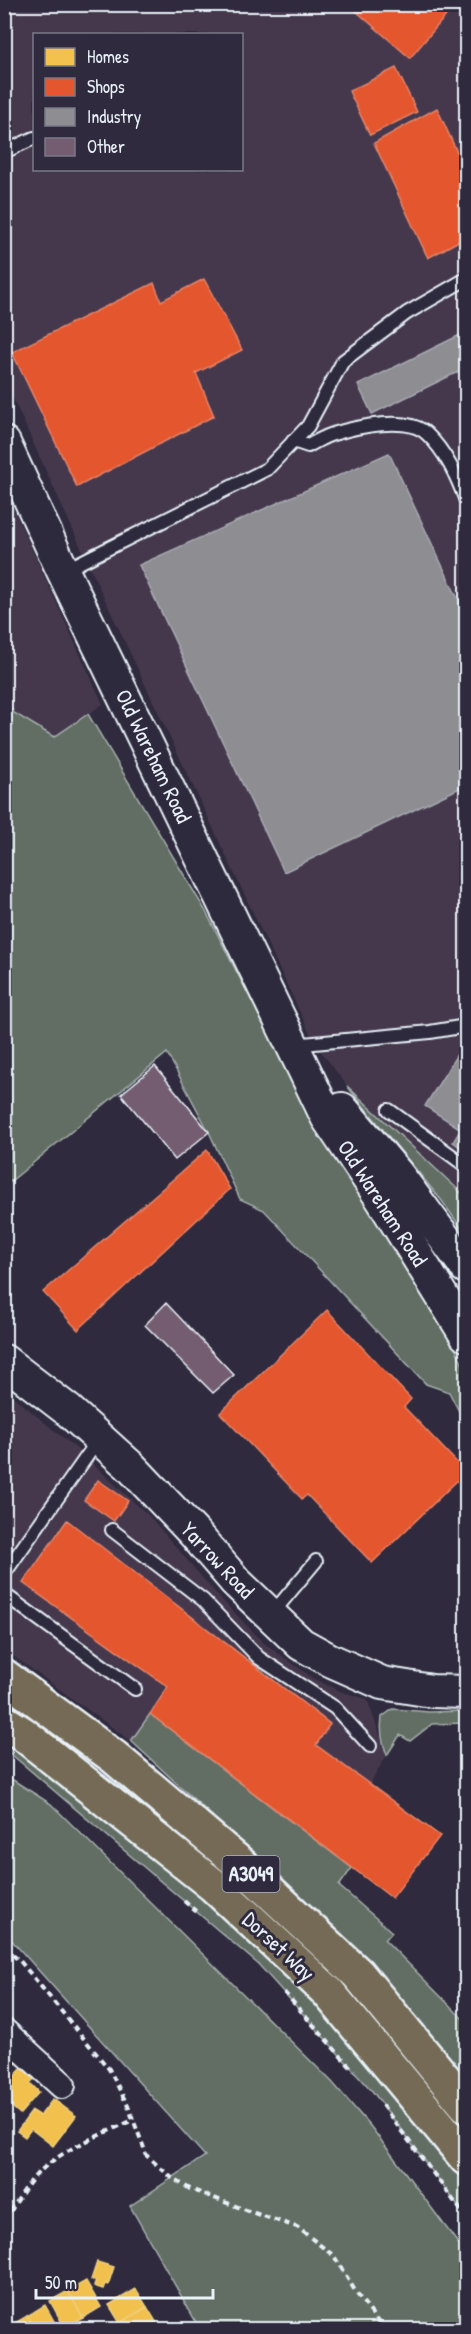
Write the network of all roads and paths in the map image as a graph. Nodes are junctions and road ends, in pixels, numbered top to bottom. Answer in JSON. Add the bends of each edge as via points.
{"nodes":[{"id":1,"x":33,"y":138,"type":"edge"},
{"id":2,"x":4,"y":152,"type":"edge"},
{"id":3,"x":466,"y":279,"type":"edge"},
{"id":4,"x":293,"y":441,"type":"junction"},
{"id":5,"x":4,"y":443,"type":"edge"},
{"id":6,"x":466,"y":501,"type":"edge"},
{"id":7,"x":63,"y":571,"type":"junction"},
{"id":8,"x":466,"y":1026,"type":"edge"},
{"id":9,"x":299,"y":1057,"type":"junction"},
{"id":10,"x":389,"y":1110,"type":"dead end"},
{"id":11,"x":466,"y":1166,"type":"edge"},
{"id":12,"x":466,"y":1267,"type":"edge"},
{"id":13,"x":466,"y":1335,"type":"edge"},
{"id":14,"x":4,"y":1361,"type":"edge"},
{"id":15,"x":99,"y":1439,"type":"junction"},
{"id":16,"x":112,"y":1530,"type":"dead end"},
{"id":17,"x":316,"y":1561,"type":"dead end"},
{"id":18,"x":4,"y":1574,"type":"edge"},
{"id":19,"x":4,"y":1594,"type":"edge"},
{"id":20,"x":270,"y":1615,"type":"junction"},
{"id":21,"x":4,"y":1676,"type":"edge"},
{"id":22,"x":135,"y":1689,"type":"dead end"},
{"id":23,"x":466,"y":1692,"type":"edge"},
{"id":24,"x":4,"y":1722,"type":"edge"},
{"id":25,"x":370,"y":1746,"type":"dead end"},
{"id":26,"x":177,"y":1895,"type":"dead end"},
{"id":27,"x":205,"y":1918,"type":"dead end"},
{"id":28,"x":4,"y":1948,"type":"edge"},
{"id":29,"x":282,"y":1990,"type":"dead end"},
{"id":30,"x":4,"y":2032,"type":"edge"},
{"id":31,"x":357,"y":2075,"type":"dead end"},
{"id":32,"x":62,"y":2085,"type":"dead end"},
{"id":33,"x":379,"y":2101,"type":"dead end"},
{"id":34,"x":466,"y":2105,"type":"edge"},
{"id":35,"x":133,"y":2120,"type":"junction"},
{"id":36,"x":457,"y":2148,"type":"edge"},
{"id":37,"x":466,"y":2168,"type":"edge"},
{"id":38,"x":466,"y":2217,"type":"edge"},
{"id":39,"x":4,"y":2220,"type":"edge"},
{"id":40,"x":384,"y":2330,"type":"edge"}],
"edges":[{"from":1,"to":2,"type":"lane"},
{"from":3,"to":4,"type":"lane","via":[[407,313],[343,361],[308,426]]},
{"from":4,"to":6,"type":"lane","via":[[308,446],[331,434],[402,423],[426,432],[456,473]]},
{"from":4,"to":7,"type":"lane","via":[[267,469]]},
{"from":5,"to":7,"type":"street","name":"Old Wareham Road"},
{"from":7,"to":9,"type":"street","name":"Old Wareham Road"},
{"from":8,"to":9,"type":"lane"},
{"from":9,"to":12,"type":"street","name":"Old Wareham Road","via":[[397,1174]]},
{"from":9,"to":13,"type":"street","name":"Old Wareham Road","via":[[327,1117]]},
{"from":10,"to":11,"type":"lane"},
{"from":14,"to":15,"type":"street","name":"Yarrow Road"},
{"from":15,"to":18,"type":"lane"},
{"from":15,"to":20,"type":"street","name":"Yarrow Road","via":[[132,1467]]},
{"from":16,"to":25,"type":"lane","via":[[203,1600],[259,1658],[335,1708]]},
{"from":17,"to":20,"type":"lane"},
{"from":19,"to":22,"type":"lane"},
{"from":20,"to":23,"type":"street","name":"Yarrow Road","via":[[301,1644],[361,1676],[423,1690]]},
{"from":21,"to":34,"type":"highway","name":"Dorset Way","number":"A3049","via":[[114,1756],[255,1878],[358,1974]]},
{"from":24,"to":36,"type":"highway","name":"Dorset Way","number":"A3049","via":[[213,1884],[320,1984]]},
{"from":26,"to":27,"type":"path"},
{"from":28,"to":35,"type":"path","via":[[20,1961],[110,2069]]},
{"from":29,"to":31,"type":"path"},
{"from":30,"to":32,"type":"street"},
{"from":33,"to":38,"type":"path"},
{"from":35,"to":39,"type":"path","via":[[53,2159],[34,2177]]},
{"from":35,"to":40,"type":"path","via":[[147,2156],[172,2178],[190,2189],[297,2227],[334,2256]]},
{"from":36,"to":37,"type":"highway","number":"A3049"}]}
